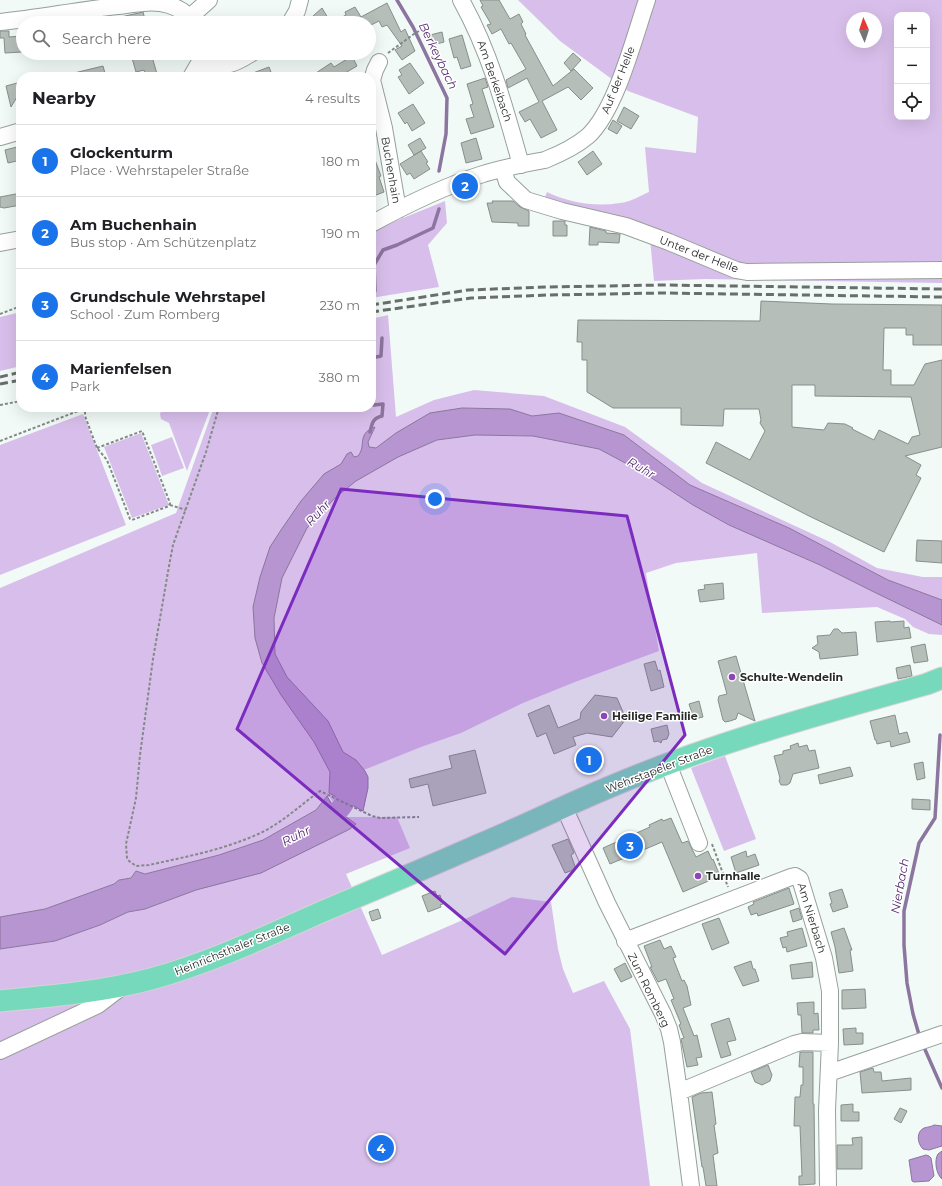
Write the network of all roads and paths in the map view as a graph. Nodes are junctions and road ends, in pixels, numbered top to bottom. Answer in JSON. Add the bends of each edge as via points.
{"nodes":[{"id":1,"x":209,"y":0,"type":"edge"},
{"id":2,"x":300,"y":0,"type":"edge"},
{"id":3,"x":461,"y":0,"type":"edge"},
{"id":4,"x":647,"y":0,"type":"edge"},
{"id":5,"x":93,"y":4,"type":"edge"},
{"id":6,"x":42,"y":16,"type":"edge"},
{"id":7,"x":186,"y":16,"type":"edge"},
{"id":8,"x":195,"y":16,"type":"edge"},
{"id":9,"x":294,"y":16,"type":"edge"},
{"id":10,"x":16,"y":20,"type":"edge"},
{"id":11,"x":0,"y":22,"type":"edge"},
{"id":12,"x":429,"y":25,"type":"dead end"},
{"id":13,"x":240,"y":60,"type":"edge"},
{"id":14,"x":379,"y":62,"type":"joint"},
{"id":15,"x":196,"y":65,"type":"edge"},
{"id":16,"x":374,"y":72,"type":"edge"},
{"id":17,"x":376,"y":96,"type":"edge"},
{"id":18,"x":16,"y":132,"type":"edge"},
{"id":19,"x":0,"y":136,"type":"edge"},
{"id":20,"x":521,"y":165,"type":"junction"},
{"id":21,"x":503,"y":169,"type":"junction"},
{"id":22,"x":398,"y":210,"type":"junction"},
{"id":23,"x":376,"y":221,"type":"edge"},
{"id":24,"x":16,"y":240,"type":"edge"},
{"id":25,"x":0,"y":243,"type":"edge"},
{"id":26,"x":942,"y":270,"type":"edge"},
{"id":27,"x":16,"y":308,"type":"edge"},
{"id":28,"x":0,"y":314,"type":"edge"},
{"id":29,"x":16,"y":402,"type":"edge"},
{"id":30,"x":0,"y":405,"type":"edge"},
{"id":31,"x":74,"y":412,"type":"edge"},
{"id":32,"x":85,"y":412,"type":"edge"},
{"id":33,"x":218,"y":412,"type":"edge"},
{"id":34,"x":0,"y":441,"type":"edge"},
{"id":35,"x":98,"y":448,"type":"junction"},
{"id":36,"x":170,"y":505,"type":"junction"},
{"id":37,"x":186,"y":510,"type":"junction"},
{"id":38,"x":942,"y":678,"type":"edge"},
{"id":39,"x":668,"y":764,"type":"junction"},
{"id":40,"x":564,"y":807,"type":"junction"},
{"id":41,"x":419,"y":817,"type":"dead end"},
{"id":42,"x":699,"y":843,"type":"dead end"},
{"id":43,"x":386,"y":884,"type":"joint"},
{"id":44,"x":625,"y":941,"type":"junction"},
{"id":45,"x":124,"y":985,"type":"junction"},
{"id":46,"x":0,"y":1001,"type":"edge"},
{"id":47,"x":937,"y":1036,"type":"edge"},
{"id":48,"x":830,"y":1043,"type":"junction"},
{"id":49,"x":0,"y":1052,"type":"edge"},
{"id":50,"x":828,"y":1072,"type":"junction"},
{"id":51,"x":679,"y":1092,"type":"junction"},
{"id":52,"x":691,"y":1186,"type":"edge"},
{"id":53,"x":828,"y":1186,"type":"edge"}],
"edges":[{"from":1,"to":8,"type":"street"},
{"from":2,"to":9,"type":"street"},
{"from":3,"to":20,"type":"street","name":"Am Berkeibach","via":[[479,34],[492,68]]},
{"from":4,"to":20,"type":"street","name":"Auf der Helle","via":[[616,90],[600,122],[587,136],[563,153]]},
{"from":5,"to":6,"type":"street"},
{"from":5,"to":7,"type":"street","via":[[161,3],[176,8]]},
{"from":10,"to":11,"type":"street"},
{"from":12,"to":14,"type":"path"},
{"from":13,"to":15,"type":"street","via":[[224,67]]},
{"from":14,"to":16,"type":"street","name":"Buchenhain"},
{"from":17,"to":22,"type":"street","name":"Buchenhain"},
{"from":18,"to":19,"type":"street"},
{"from":20,"to":21,"type":"street","name":"Auf der Helle"},
{"from":21,"to":22,"type":"street","name":"Auf der Helle","via":[[464,180]]},
{"from":21,"to":26,"type":"street","name":"Unter der Helle","via":[[507,182],[526,200],[626,226],[736,270]]},
{"from":22,"to":23,"type":"street","name":"Auf der Helle"},
{"from":24,"to":25,"type":"street"},
{"from":27,"to":28,"type":"path"},
{"from":29,"to":30,"type":"path"},
{"from":31,"to":34,"type":"path"},
{"from":32,"to":35,"type":"path"},
{"from":33,"to":37,"type":"path"},
{"from":35,"to":36,"type":"path","via":[[107,460],[131,520]]},
{"from":35,"to":36,"type":"path","via":[[142,431]]},
{"from":36,"to":37,"type":"path"},
{"from":37,"to":41,"type":"path","via":[[170,560],[152,660],[136,798],[127,837],[126,851],[129,861],[136,866],[149,865],[207,851],[257,835],[320,791],[364,813],[380,818]]},
{"from":38,"to":39,"type":"main road","name":"Wehrstapeler Straße","via":[[760,733]]},
{"from":39,"to":40,"type":"main road","name":"Wehrstapeler Straße"},
{"from":39,"to":42,"type":"street"},
{"from":40,"to":43,"type":"main road","name":"Wehrstapeler Straße"},
{"from":40,"to":44,"type":"street","name":"Zum Romberg"},
{"from":43,"to":45,"type":"main road","name":"Heinrichsthaler Straße","via":[[203,962]]},
{"from":44,"to":48,"type":"street","name":"Am Nierbach","via":[[785,879],[798,877],[802,882],[829,980]]},
{"from":44,"to":51,"type":"street","name":"Zum Romberg","via":[[669,1029]]},
{"from":45,"to":46,"type":"main road","name":"Heinrichsthaler Straße"},
{"from":45,"to":49,"type":"street","via":[[98,1005]]},
{"from":47,"to":50,"type":"street"},
{"from":48,"to":50,"type":"street","name":"Am Nierbach"},
{"from":48,"to":51,"type":"street","via":[[794,1044]]},
{"from":50,"to":53,"type":"street","name":"Am Nierbach"},
{"from":51,"to":52,"type":"street","name":"Zum Romberg"}]}
